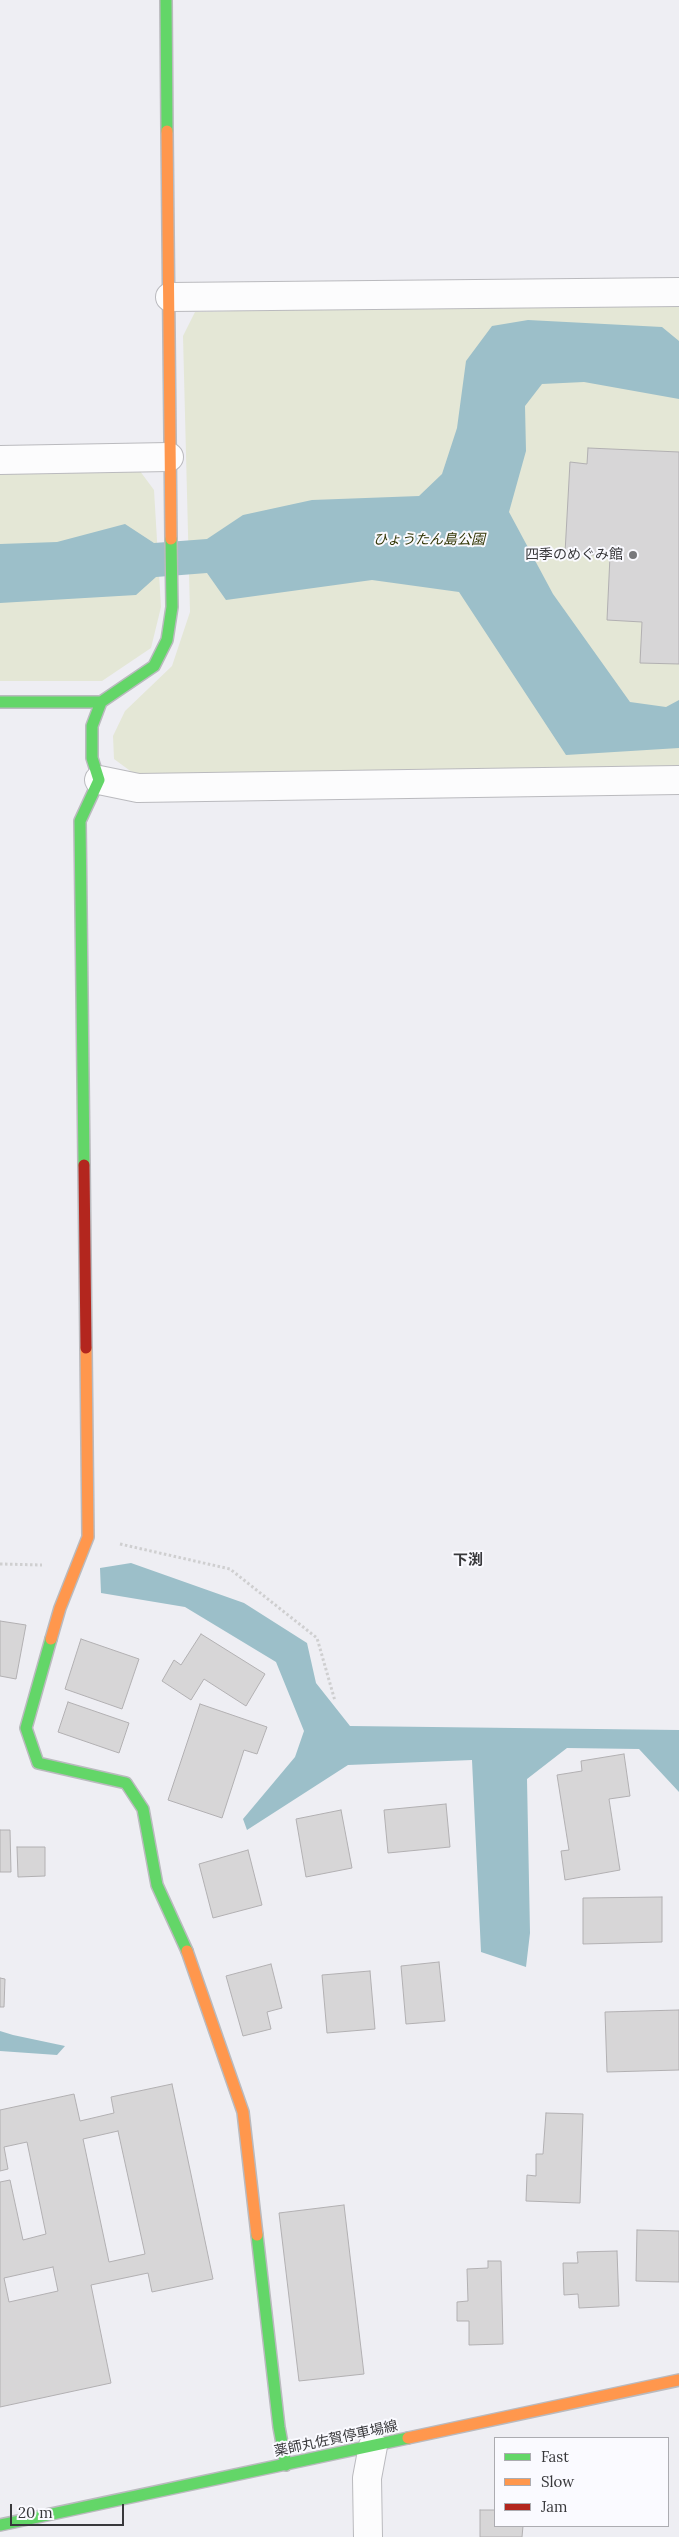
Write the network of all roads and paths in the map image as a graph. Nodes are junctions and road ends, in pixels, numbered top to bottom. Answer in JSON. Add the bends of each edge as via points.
{"nodes":[{"id":1,"x":166,"y":0,"type":"edge"},
{"id":2,"x":679,"y":292,"type":"edge"},
{"id":3,"x":170,"y":297,"type":"junction"},
{"id":4,"x":169,"y":457,"type":"junction"},
{"id":5,"x":0,"y":460,"type":"edge"},
{"id":6,"x":0,"y":702,"type":"edge"},
{"id":7,"x":101,"y":702,"type":"junction"},
{"id":8,"x":100,"y":780,"type":"junction"},
{"id":9,"x":679,"y":780,"type":"edge"},
{"id":10,"x":88,"y":1537,"type":"junction"},
{"id":11,"x":335,"y":1701,"type":"dead end"},
{"id":12,"x":679,"y":2380,"type":"edge"},
{"id":13,"x":373,"y":2446,"type":"junction"},
{"id":14,"x":286,"y":2465,"type":"junction"},
{"id":15,"x":0,"y":2525,"type":"edge"},
{"id":16,"x":368,"y":2537,"type":"edge"}],
"edges":[{"from":1,"to":3,"type":"street"},
{"from":2,"to":3,"type":"street"},
{"from":3,"to":4,"type":"street"},
{"from":4,"to":5,"type":"street"},
{"from":4,"to":7,"type":"street","via":[[172,607],[167,640],[154,666]]},
{"from":6,"to":7,"type":"street"},
{"from":7,"to":8,"type":"street","via":[[92,726],[92,758]]},
{"from":8,"to":9,"type":"street","via":[[138,788]]},
{"from":8,"to":10,"type":"street","via":[[80,821]]},
{"from":10,"to":11,"type":"path","via":[[230,1569],[317,1638]]},
{"from":10,"to":14,"type":"street","via":[[60,1608],[26,1728],[38,1763],[126,1783],[142,1809],[157,1885],[192,1963],[243,2112]]},
{"from":12,"to":13,"type":"street","name":"薬師丸佐賀停車場線"},
{"from":13,"to":14,"type":"street","name":"薬師丸佐賀停車場線"},
{"from":13,"to":16,"type":"street","via":[[367,2478]]},
{"from":14,"to":15,"type":"street","name":"薬師丸佐賀停車場線"}]}
